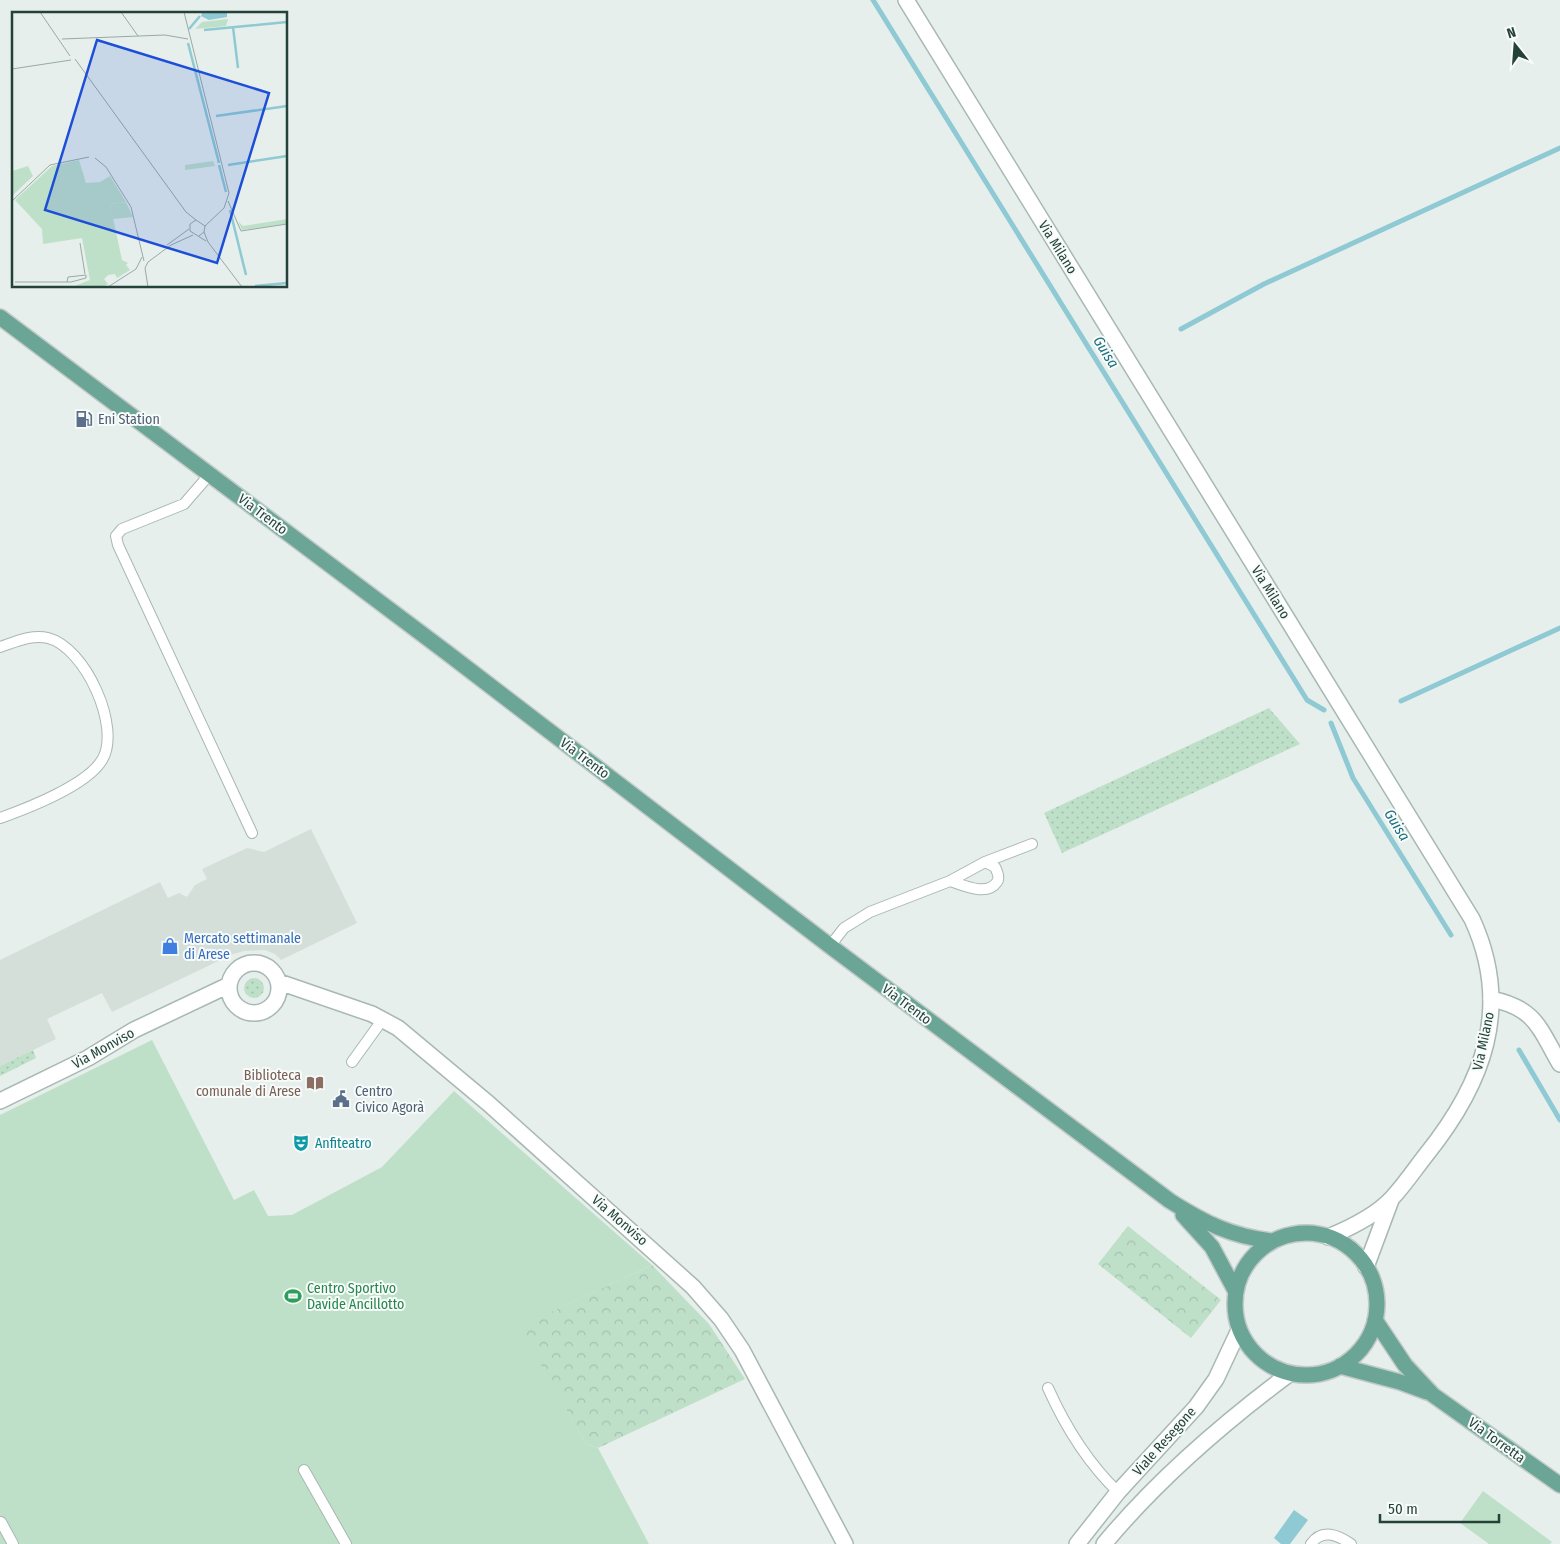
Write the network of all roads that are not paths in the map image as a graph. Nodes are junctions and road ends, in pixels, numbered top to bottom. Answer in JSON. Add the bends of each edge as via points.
{"nodes":[{"id":1,"x":906,"y":0,"type":"edge"},
{"id":2,"x":0,"y":317,"type":"edge"},
{"id":3,"x":210,"y":474,"type":"junction"},
{"id":4,"x":0,"y":647,"type":"edge"},
{"id":5,"x":0,"y":818,"type":"edge"},
{"id":6,"x":252,"y":833,"type":"dead end"},
{"id":7,"x":1032,"y":844,"type":"dead end"},
{"id":8,"x":985,"y":862,"type":"junction"},
{"id":9,"x":950,"y":881,"type":"junction"},
{"id":10,"x":830,"y":946,"type":"junction"},
{"id":11,"x":279,"y":988,"type":"junction"},
{"id":12,"x":230,"y":991,"type":"junction"},
{"id":13,"x":1491,"y":999,"type":"junction"},
{"id":14,"x":383,"y":1019,"type":"junction"},
{"id":15,"x":352,"y":1062,"type":"dead end"},
{"id":16,"x":1560,"y":1064,"type":"edge"},
{"id":17,"x":0,"y":1101,"type":"edge"},
{"id":18,"x":1392,"y":1198,"type":"junction"},
{"id":19,"x":1201,"y":1226,"type":"junction"},
{"id":20,"x":1328,"y":1237,"type":"junction"},
{"id":21,"x":1272,"y":1241,"type":"junction"},
{"id":22,"x":1366,"y":1267,"type":"junction"},
{"id":23,"x":1236,"y":1292,"type":"junction"},
{"id":24,"x":1375,"y":1320,"type":"junction"},
{"id":25,"x":1239,"y":1330,"type":"junction"},
{"id":26,"x":1340,"y":1366,"type":"junction"},
{"id":27,"x":1289,"y":1374,"type":"junction"},
{"id":28,"x":1048,"y":1388,"type":"dead end"},
{"id":29,"x":1433,"y":1395,"type":"junction"},
{"id":30,"x":304,"y":1470,"type":"dead end"},
{"id":31,"x":1560,"y":1485,"type":"edge"},
{"id":32,"x":1118,"y":1492,"type":"junction"},
{"id":33,"x":1,"y":1522,"type":"dead end"},
{"id":34,"x":13,"y":1544,"type":"edge"},
{"id":35,"x":346,"y":1544,"type":"edge"},
{"id":36,"x":845,"y":1544,"type":"edge"},
{"id":37,"x":1077,"y":1544,"type":"edge"},
{"id":38,"x":1104,"y":1544,"type":"edge"},
{"id":39,"x":1311,"y":1544,"type":"edge"},
{"id":40,"x":1351,"y":1544,"type":"edge"}],
"edges":[{"from":1,"to":13,"type":"street","name":"Via Milano","via":[[1472,919],[1485,954]]},
{"from":2,"to":3,"type":"main road","name":"Via Trento"},
{"from":3,"to":6,"type":"lane","via":[[184,504],[122,529],[116,536]]},
{"from":3,"to":10,"type":"main road","name":"Via Trento"},
{"from":4,"to":5,"type":"lane","via":[[24,639],[58,641],[76,657],[93,684],[108,727],[103,759],[92,772],[25,809]]},
{"from":7,"to":8,"type":"lane"},
{"from":8,"to":9,"type":"lane"},
{"from":8,"to":9,"type":"lane","via":[[994,867],[998,879],[997,884],[990,888],[976,889]]},
{"from":9,"to":10,"type":"lane","via":[[863,915],[844,928]]},
{"from":10,"to":19,"type":"main road","name":"Via Trento"},
{"from":11,"to":12,"type":"street","via":[[271,1007],[256,1013],[241,1009]]},
{"from":11,"to":12,"type":"street","via":[[269,967],[251,962],[234,972]]},
{"from":11,"to":14,"type":"street","name":"Via Monviso","via":[[300,989]]},
{"from":12,"to":17,"type":"street","name":"Via Monviso","via":[[205,995]]},
{"from":13,"to":16,"type":"street","via":[[1517,1006],[1529,1014]]},
{"from":13,"to":18,"type":"street","name":"Via Milano","via":[[1482,1057],[1468,1094],[1446,1129]]},
{"from":14,"to":15,"type":"lane"},
{"from":14,"to":36,"type":"street","name":"Via Monviso","via":[[406,1034],[482,1098],[702,1296],[733,1335],[756,1373]]},
{"from":18,"to":20,"type":"street","via":[[1356,1224]]},
{"from":18,"to":22,"type":"street"},
{"from":19,"to":21,"type":"main road"},
{"from":19,"to":23,"type":"main road"},
{"from":20,"to":21,"type":"main road","via":[[1300,1234]]},
{"from":20,"to":22,"type":"main road","via":[[1350,1248]]},
{"from":21,"to":23,"type":"main road","via":[[1249,1262]]},
{"from":22,"to":24,"type":"main road","via":[[1376,1293]]},
{"from":23,"to":25,"type":"main road","via":[[1235,1314]]},
{"from":24,"to":26,"type":"main road","via":[[1363,1347]]},
{"from":24,"to":29,"type":"main road","name":"Via Torretta","via":[[1405,1365]]},
{"from":25,"to":27,"type":"main road","via":[[1259,1358]]},
{"from":25,"to":32,"type":"street","name":"Viale Resegone","via":[[1216,1379],[1196,1407]]},
{"from":26,"to":27,"type":"main road","via":[[1316,1374]]},
{"from":26,"to":29,"type":"main road","name":"Via Torretta","via":[[1400,1382]]},
{"from":27,"to":38,"type":"street","name":"Viale Resegone","via":[[1191,1454],[1129,1514]]},
{"from":28,"to":32,"type":"lane","via":[[1070,1431]]},
{"from":29,"to":31,"type":"main road","name":"Via Torretta"},
{"from":30,"to":35,"type":"lane"},
{"from":32,"to":37,"type":"street","name":"Viale Resegone"},
{"from":33,"to":34,"type":"lane"},
{"from":39,"to":40,"type":"lane","via":[[1323,1535],[1333,1534]]}]}
